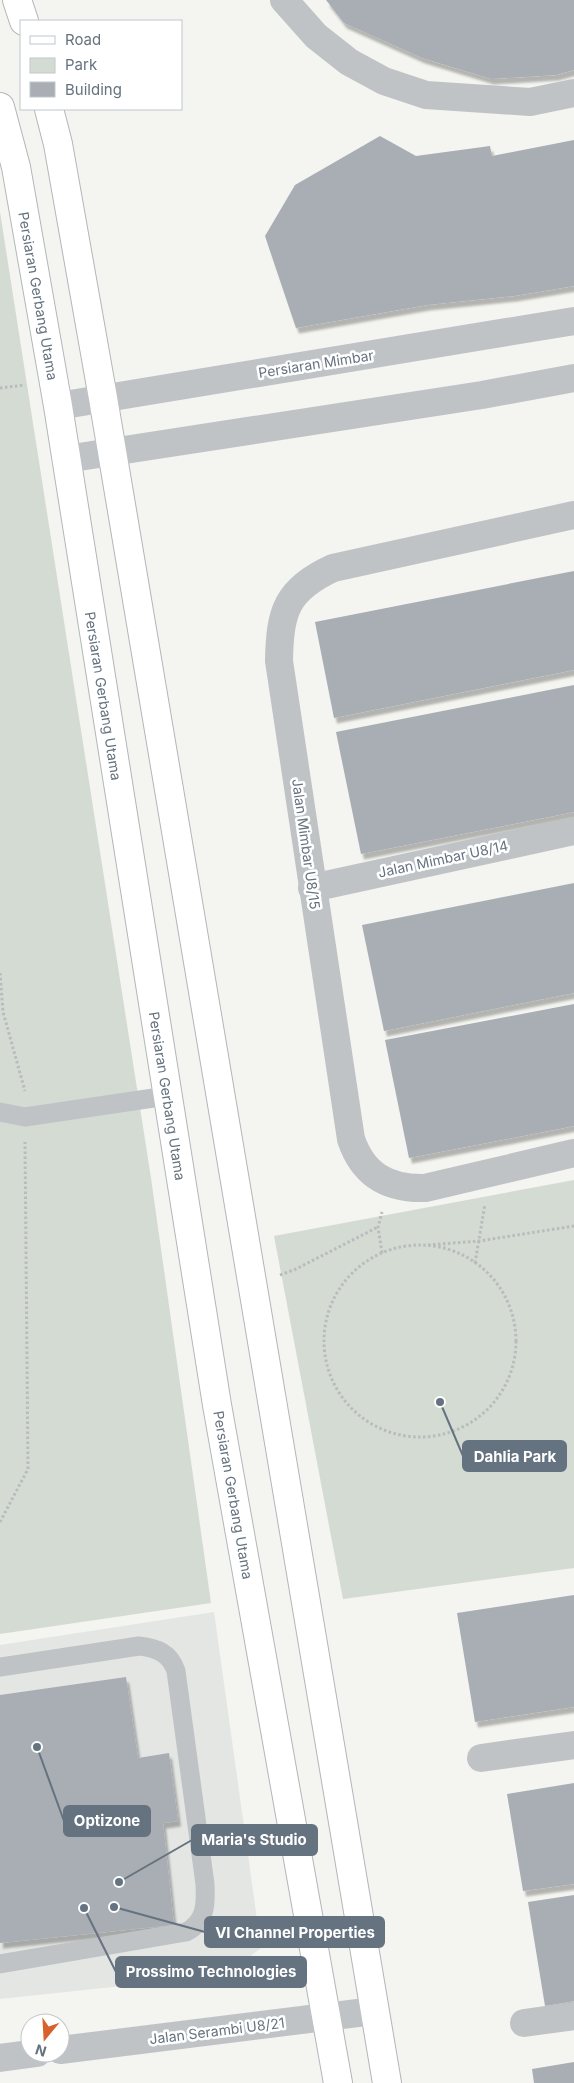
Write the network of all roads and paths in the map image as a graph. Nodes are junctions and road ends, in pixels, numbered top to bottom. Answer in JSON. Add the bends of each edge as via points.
{"nodes":[{"id":1,"x":17,"y":0,"type":"edge"},
{"id":2,"x":284,"y":0,"type":"edge"},
{"id":3,"x":24,"y":20,"type":"edge"},
{"id":4,"x":574,"y":93,"type":"edge"},
{"id":5,"x":0,"y":108,"type":"edge"},
{"id":6,"x":49,"y":110,"type":"edge"},
{"id":7,"x":574,"y":321,"type":"edge"},
{"id":8,"x":574,"y":378,"type":"edge"},
{"id":9,"x":103,"y":398,"type":"junction"},
{"id":10,"x":58,"y":406,"type":"junction"},
{"id":11,"x":111,"y":451,"type":"junction"},
{"id":12,"x":66,"y":459,"type":"junction"},
{"id":13,"x":574,"y":515,"type":"edge"},
{"id":14,"x":574,"y":831,"type":"edge"},
{"id":15,"x":312,"y":888,"type":"junction"},
{"id":16,"x":0,"y":973,"type":"edge"},
{"id":17,"x":167,"y":1096,"type":"junction"},
{"id":18,"x":0,"y":1112,"type":"edge"},
{"id":19,"x":25,"y":1117,"type":"junction"},
{"id":20,"x":574,"y":1153,"type":"edge"},
{"id":21,"x":490,"y":1173,"type":"junction"},
{"id":22,"x":392,"y":1184,"type":"junction"},
{"id":23,"x":574,"y":1226,"type":"edge"},
{"id":24,"x":378,"y":1227,"type":"junction"},
{"id":25,"x":479,"y":1241,"type":"junction"},
{"id":26,"x":407,"y":1246,"type":"junction"},
{"id":27,"x":382,"y":1253,"type":"junction"},
{"id":28,"x":475,"y":1263,"type":"junction"},
{"id":29,"x":252,"y":1284,"type":"junction"},
{"id":30,"x":0,"y":1522,"type":"edge"},
{"id":31,"x":0,"y":1667,"type":"edge"},
{"id":32,"x":574,"y":1746,"type":"edge"},
{"id":33,"x":482,"y":1758,"type":"dead end"},
{"id":34,"x":0,"y":1964,"type":"edge"},
{"id":35,"x":374,"y":2011,"type":"junction"},
{"id":36,"x":574,"y":2016,"type":"edge"},
{"id":37,"x":325,"y":2017,"type":"junction"},
{"id":38,"x":524,"y":2023,"type":"dead end"},
{"id":39,"x":70,"y":2049,"type":"edge"},
{"id":40,"x":20,"y":2055,"type":"edge"},
{"id":41,"x":0,"y":2058,"type":"edge"},
{"id":42,"x":338,"y":2083,"type":"edge"},
{"id":43,"x":387,"y":2083,"type":"edge"}],
"edges":[{"from":1,"to":3,"type":"main road"},
{"from":2,"to":4,"type":"street","via":[[316,36],[349,62],[384,81],[426,95],[530,102]]},
{"from":5,"to":10,"type":"main road","name":"Persiaran Gerbang Utama","via":[[16,167]]},
{"from":6,"to":9,"type":"main road"},
{"from":7,"to":9,"type":"street","name":"Persiaran Mimbar"},
{"from":8,"to":11,"type":"street"},
{"from":9,"to":10,"type":"street","name":"Persiaran Mimbar"},
{"from":9,"to":11,"type":"main road"},
{"from":10,"to":12,"type":"main road","name":"Persiaran Gerbang Utama"},
{"from":11,"to":12,"type":"street"},
{"from":11,"to":29,"type":"main road"},
{"from":12,"to":17,"type":"main road","name":"Persiaran Gerbang Utama"},
{"from":13,"to":15,"type":"street","name":"Jalan Mimbar U8/15","via":[[333,568],[296,591],[284,613],[279,661]]},
{"from":14,"to":15,"type":"street","name":"Jalan Mimbar U8/14"},
{"from":15,"to":22,"type":"street","name":"Jalan Mimbar U8/15","via":[[351,1139],[364,1166]]},
{"from":16,"to":19,"type":"path","via":[[3,1012],[25,1086]]},
{"from":17,"to":19,"type":"lane"},
{"from":17,"to":37,"type":"main road","name":"Persiaran Gerbang Utama","via":[[216,1405]]},
{"from":18,"to":19,"type":"lane"},
{"from":19,"to":30,"type":"path","via":[[28,1469]]},
{"from":20,"to":21,"type":"street","name":"Jalan Mimbar U8/15"},
{"from":21,"to":22,"type":"street","name":"Jalan Mimbar U8/15","via":[[425,1188]]},
{"from":21,"to":25,"type":"path"},
{"from":22,"to":24,"type":"path"},
{"from":23,"to":25,"type":"path"},
{"from":24,"to":27,"type":"path"},
{"from":24,"to":29,"type":"path","via":[[296,1269]]},
{"from":25,"to":26,"type":"path"},
{"from":25,"to":28,"type":"path"},
{"from":26,"to":27,"type":"path"},
{"from":26,"to":28,"type":"path","via":[[431,1246],[454,1252]]},
{"from":27,"to":28,"type":"path","via":[[362,1264],[345,1281],[333,1300],[326,1322],[326,1359],[336,1388],[350,1406],[388,1432],[410,1437],[433,1436],[476,1420],[493,1405],[506,1386],[514,1364],[514,1319],[492,1278]]},
{"from":29,"to":35,"type":"main road"},
{"from":31,"to":34,"type":"lane","via":[[139,1646],[168,1655],[176,1671],[206,1900],[202,1919],[195,1928],[186,1932]]},
{"from":32,"to":33,"type":"street"},
{"from":35,"to":37,"type":"street","name":"Jalan Serambi U8/21"},
{"from":35,"to":43,"type":"main road"},
{"from":36,"to":38,"type":"street"},
{"from":37,"to":39,"type":"street","name":"Jalan Serambi U8/21"},
{"from":37,"to":42,"type":"main road","name":"Persiaran Gerbang Utama"},
{"from":40,"to":41,"type":"street"}]}
